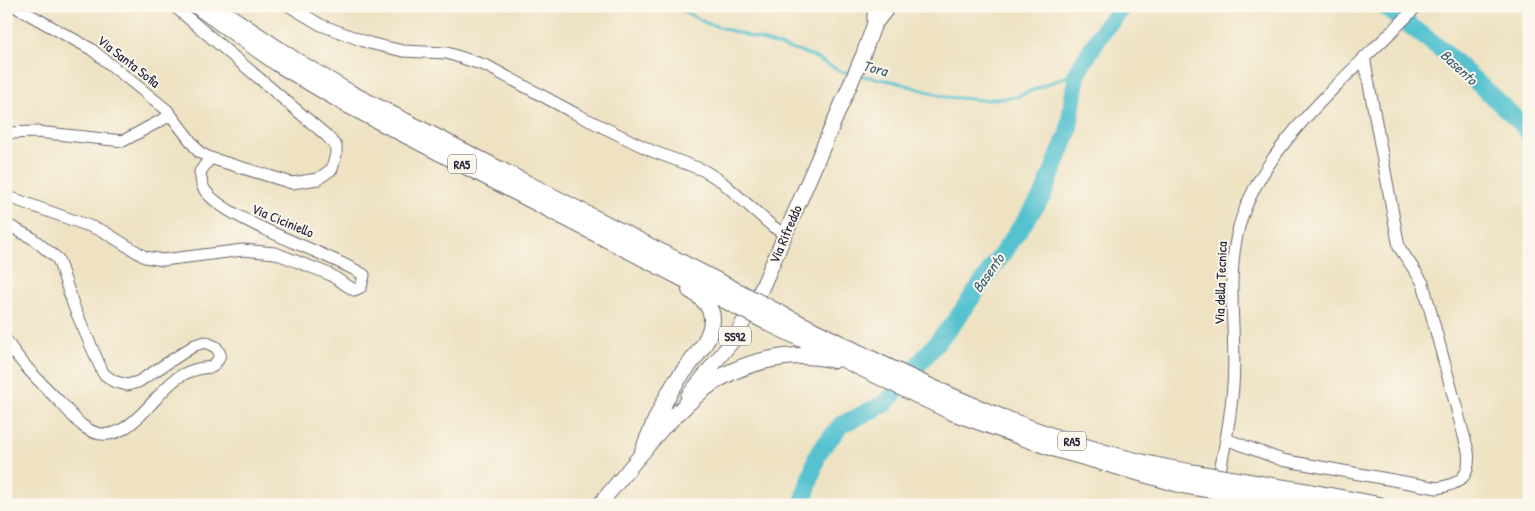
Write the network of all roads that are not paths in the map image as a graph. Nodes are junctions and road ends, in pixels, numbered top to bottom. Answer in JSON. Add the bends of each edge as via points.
{"nodes":[{"id":1,"x":14,"y":6,"type":"edge"},
{"id":2,"x":174,"y":6,"type":"edge"},
{"id":3,"x":197,"y":6,"type":"edge"},
{"id":4,"x":215,"y":6,"type":"edge"},
{"id":5,"x":289,"y":6,"type":"edge"},
{"id":6,"x":874,"y":6,"type":"edge"},
{"id":7,"x":889,"y":6,"type":"edge"},
{"id":8,"x":1418,"y":6,"type":"edge"},
{"id":9,"x":874,"y":25,"type":"junction"},
{"id":10,"x":1364,"y":57,"type":"junction"},
{"id":11,"x":171,"y":116,"type":"junction"},
{"id":12,"x":6,"y":133,"type":"edge"},
{"id":13,"x":210,"y":158,"type":"junction"},
{"id":14,"x":6,"y":196,"type":"edge"},
{"id":15,"x":549,"y":209,"type":"junction"},
{"id":16,"x":6,"y":224,"type":"edge"},
{"id":17,"x":784,"y":234,"type":"junction"},
{"id":18,"x":773,"y":317,"type":"junction"},
{"id":19,"x":6,"y":340,"type":"edge"},
{"id":20,"x":861,"y":361,"type":"junction"},
{"id":21,"x":665,"y":425,"type":"junction"},
{"id":22,"x":1226,"y":439,"type":"junction"},
{"id":23,"x":643,"y":451,"type":"junction"},
{"id":24,"x":1305,"y":499,"type":"edge"},
{"id":25,"x":599,"y":505,"type":"edge"},
{"id":26,"x":1213,"y":505,"type":"edge"},
{"id":27,"x":1379,"y":505,"type":"edge"}],
"edges":[{"from":1,"to":11,"type":"street","name":"Via Santa Sofia","via":[[91,49]]},
{"from":2,"to":13,"type":"street","via":[[336,146],[332,169],[318,179],[292,183]]},
{"from":3,"to":15,"type":"highway","number":"RA5","via":[[277,63],[336,98]]},
{"from":4,"to":18,"type":"highway","number":"RA5","bridge":true,"via":[[350,93]]},
{"from":5,"to":17,"type":"street","via":[[321,25],[370,43],[403,51],[446,53],[487,66],[652,151],[703,170],[721,181]]},
{"from":6,"to":9,"type":"main road","number":"SS92"},
{"from":7,"to":9,"type":"main road","number":"SS92"},
{"from":8,"to":10,"type":"street","name":"Via della Tecnica"},
{"from":9,"to":17,"type":"main road","name":"Via Rifreddo","number":"SS92"},
{"from":10,"to":22,"type":"street","name":"Via della Tecnica","via":[[1285,143],[1247,205],[1237,234],[1233,271],[1233,385]]},
{"from":10,"to":22,"type":"street","via":[[1399,247],[1422,282],[1470,464],[1460,480],[1438,488],[1282,460]]},
{"from":11,"to":12,"type":"street","via":[[123,141],[38,132]]},
{"from":11,"to":13,"type":"street","name":"Via Santa Sofia","via":[[199,152]]},
{"from":13,"to":14,"type":"street","name":"Via Ciciniello","via":[[200,172],[203,187],[217,203],[242,219],[346,264],[364,275],[361,287],[354,290],[329,274],[275,253],[243,250],[163,260],[145,257],[103,230]]},
{"from":15,"to":18,"type":"highway","number":"RA5","bridge":true},
{"from":15,"to":23,"type":"highway","via":[[591,239],[699,296],[708,305],[712,321],[704,343],[657,415]]},
{"from":16,"to":19,"type":"street","via":[[32,238],[58,259],[98,364],[113,381],[127,385],[138,382],[195,345],[205,342],[216,347],[220,354],[212,367],[197,368],[170,383],[131,424],[122,430],[102,434],[83,426],[16,355]]},
{"from":17,"to":21,"type":"main road","name":"Via Rifreddo","number":"SS92","via":[[761,290],[739,331]]},
{"from":18,"to":20,"type":"highway","number":"RA5"},
{"from":20,"to":21,"type":"highway","via":[[810,356],[752,364],[709,386]]},
{"from":20,"to":24,"type":"highway","number":"RA5","bridge":true,"via":[[1056,449],[1186,478]]},
{"from":21,"to":23,"type":"main road","number":"SS92"},
{"from":22,"to":26,"type":"street","name":"Via della Tecnica"},
{"from":23,"to":25,"type":"main road","number":"SS92"},
{"from":24,"to":27,"type":"highway","number":"RA5"}]}
